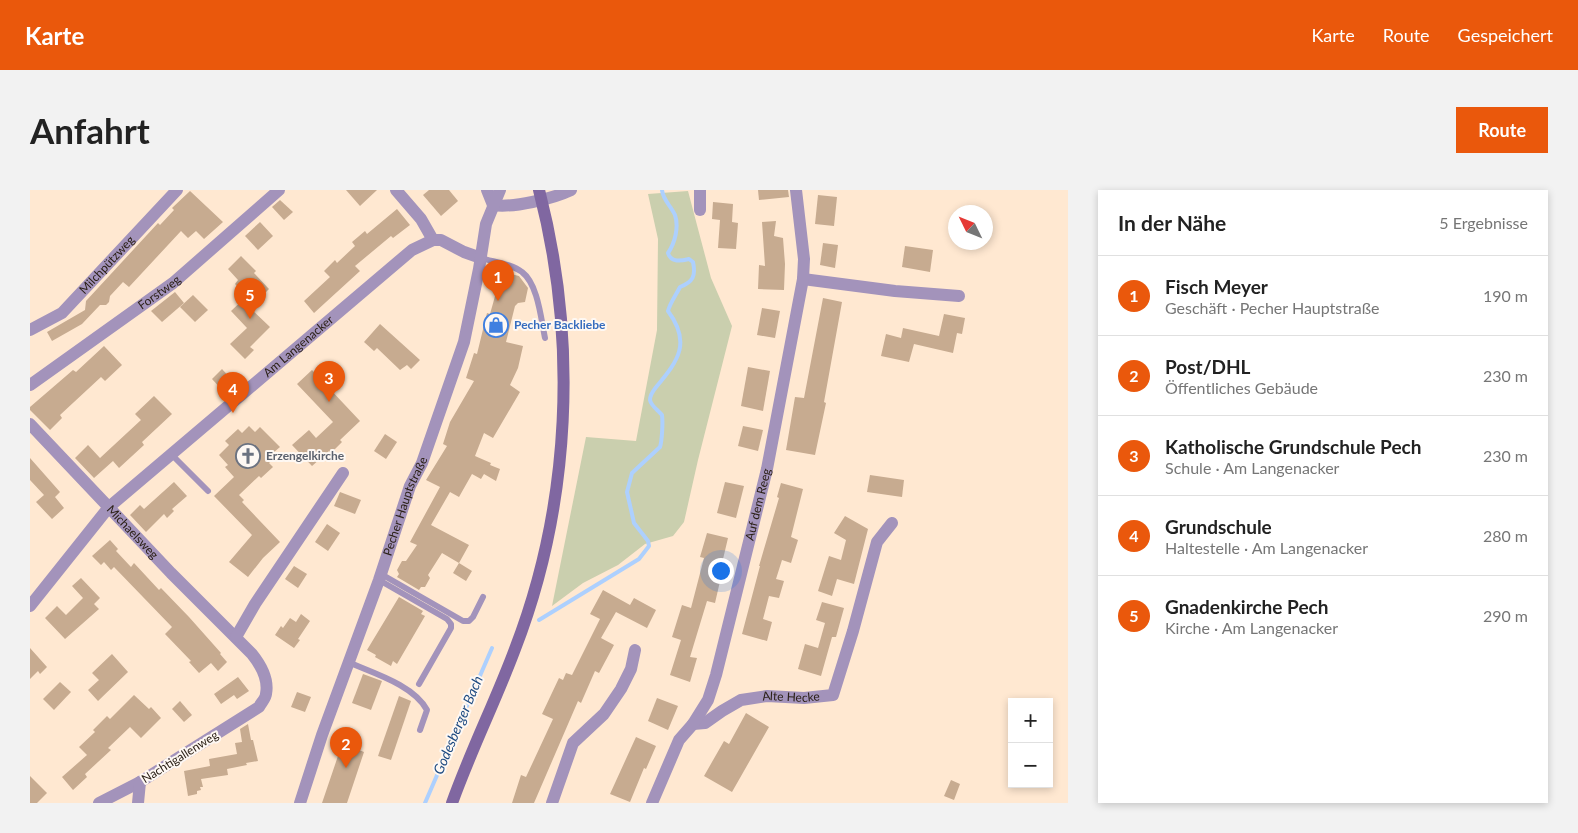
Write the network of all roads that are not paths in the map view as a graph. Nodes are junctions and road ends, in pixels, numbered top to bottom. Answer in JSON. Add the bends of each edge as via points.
{"nodes":[{"id":1,"x":177,"y":190,"type":"edge"},
{"id":2,"x":279,"y":190,"type":"edge"},
{"id":3,"x":396,"y":190,"type":"edge"},
{"id":4,"x":487,"y":190,"type":"edge"},
{"id":5,"x":500,"y":190,"type":"edge"},
{"id":6,"x":509,"y":190,"type":"edge"},
{"id":7,"x":571,"y":190,"type":"edge"},
{"id":8,"x":700,"y":190,"type":"edge"},
{"id":9,"x":796,"y":190,"type":"edge"},
{"id":10,"x":540,"y":194,"type":"edge"},
{"id":11,"x":493,"y":205,"type":"junction"},
{"id":12,"x":700,"y":210,"type":"dead end"},
{"id":13,"x":433,"y":240,"type":"junction"},
{"id":14,"x":482,"y":258,"type":"junction"},
{"id":15,"x":803,"y":279,"type":"junction"},
{"id":16,"x":959,"y":296,"type":"dead end"},
{"id":17,"x":30,"y":330,"type":"edge"},
{"id":18,"x":545,"y":338,"type":"dead end"},
{"id":19,"x":30,"y":385,"type":"edge"},
{"id":20,"x":30,"y":424,"type":"edge"},
{"id":21,"x":171,"y":454,"type":"junction"},
{"id":22,"x":343,"y":473,"type":"dead end"},
{"id":23,"x":208,"y":491,"type":"dead end"},
{"id":24,"x":109,"y":507,"type":"junction"},
{"id":25,"x":892,"y":522,"type":"dead end"},
{"id":26,"x":380,"y":577,"type":"junction"},
{"id":27,"x":483,"y":597,"type":"dead end"},
{"id":28,"x":30,"y":606,"type":"edge"},
{"id":29,"x":236,"y":637,"type":"junction"},
{"id":30,"x":635,"y":650,"type":"dead end"},
{"id":31,"x":348,"y":662,"type":"junction"},
{"id":32,"x":419,"y":684,"type":"dead end"},
{"id":33,"x":259,"y":707,"type":"joint"},
{"id":34,"x":693,"y":724,"type":"junction"},
{"id":35,"x":420,"y":730,"type":"dead end"},
{"id":36,"x":140,"y":782,"type":"junction"},
{"id":37,"x":99,"y":803,"type":"edge"},
{"id":38,"x":138,"y":803,"type":"edge"},
{"id":39,"x":300,"y":803,"type":"edge"},
{"id":40,"x":452,"y":803,"type":"edge"},
{"id":41,"x":552,"y":803,"type":"edge"},
{"id":42,"x":652,"y":803,"type":"edge"}],
"edges":[{"from":1,"to":17,"type":"street","name":"Milchpützweg","via":[[62,313]]},
{"from":2,"to":19,"type":"street","name":"Forstweg","via":[[173,283]]},
{"from":3,"to":13,"type":"street"},
{"from":4,"to":11,"type":"street"},
{"from":5,"to":11,"type":"street","name":"Pecher Hauptstraße"},
{"from":6,"to":11,"type":"street","name":"Pecher Hauptstraße"},
{"from":7,"to":10,"type":"street","via":[[562,194]]},
{"from":8,"to":12,"type":"street"},
{"from":9,"to":15,"type":"street","name":"Auf dem Reeg","via":[[804,259]]},
{"from":10,"to":11,"type":"street","via":[[504,207]]},
{"from":10,"to":40,"type":"main road","via":[[554,261],[565,370],[557,480],[540,569],[516,648]]},
{"from":11,"to":14,"type":"street","name":"Pecher Hauptstraße","via":[[486,224]]},
{"from":13,"to":14,"type":"street","via":[[442,240]]},
{"from":13,"to":21,"type":"street","name":"Am Langenacker","via":[[412,250]]},
{"from":14,"to":18,"type":"lane","via":[[521,271],[528,278],[534,290]]},
{"from":14,"to":26,"type":"street","name":"Pecher Hauptstraße","via":[[464,342]]},
{"from":15,"to":16,"type":"street"},
{"from":15,"to":34,"type":"street","name":"Auf dem Reeg","via":[[767,469],[716,675],[708,700]]},
{"from":20,"to":24,"type":"street","name":"Michaelsweg"},
{"from":21,"to":23,"type":"lane"},
{"from":21,"to":24,"type":"street","name":"Am Langenacker"},
{"from":22,"to":29,"type":"street"},
{"from":24,"to":28,"type":"street","name":"Am Langenacker"},
{"from":24,"to":29,"type":"street","name":"Michaelsweg"},
{"from":25,"to":34,"type":"street","name":"Alte Hecke","via":[[878,542],[833,695],[804,698],[767,696],[742,700],[705,723]]},
{"from":26,"to":27,"type":"lane","via":[[463,621],[473,617]]},
{"from":26,"to":31,"type":"street","name":"Pecher Hauptstraße"},
{"from":26,"to":32,"type":"lane","via":[[451,624]]},
{"from":29,"to":33,"type":"street","name":"Michaelsweg","via":[[260,663],[266,679],[266,694]]},
{"from":30,"to":41,"type":"street","via":[[622,689],[604,714],[573,743]]},
{"from":31,"to":35,"type":"lane","via":[[394,682],[422,701],[427,710]]},
{"from":31,"to":39,"type":"street","name":"Pecher Hauptstraße"},
{"from":33,"to":36,"type":"street","name":"Nachtigallenweg"},
{"from":34,"to":42,"type":"street","via":[[679,740]]},
{"from":36,"to":37,"type":"street","name":"Nachtigallenweg"},
{"from":36,"to":38,"type":"street"}]}
